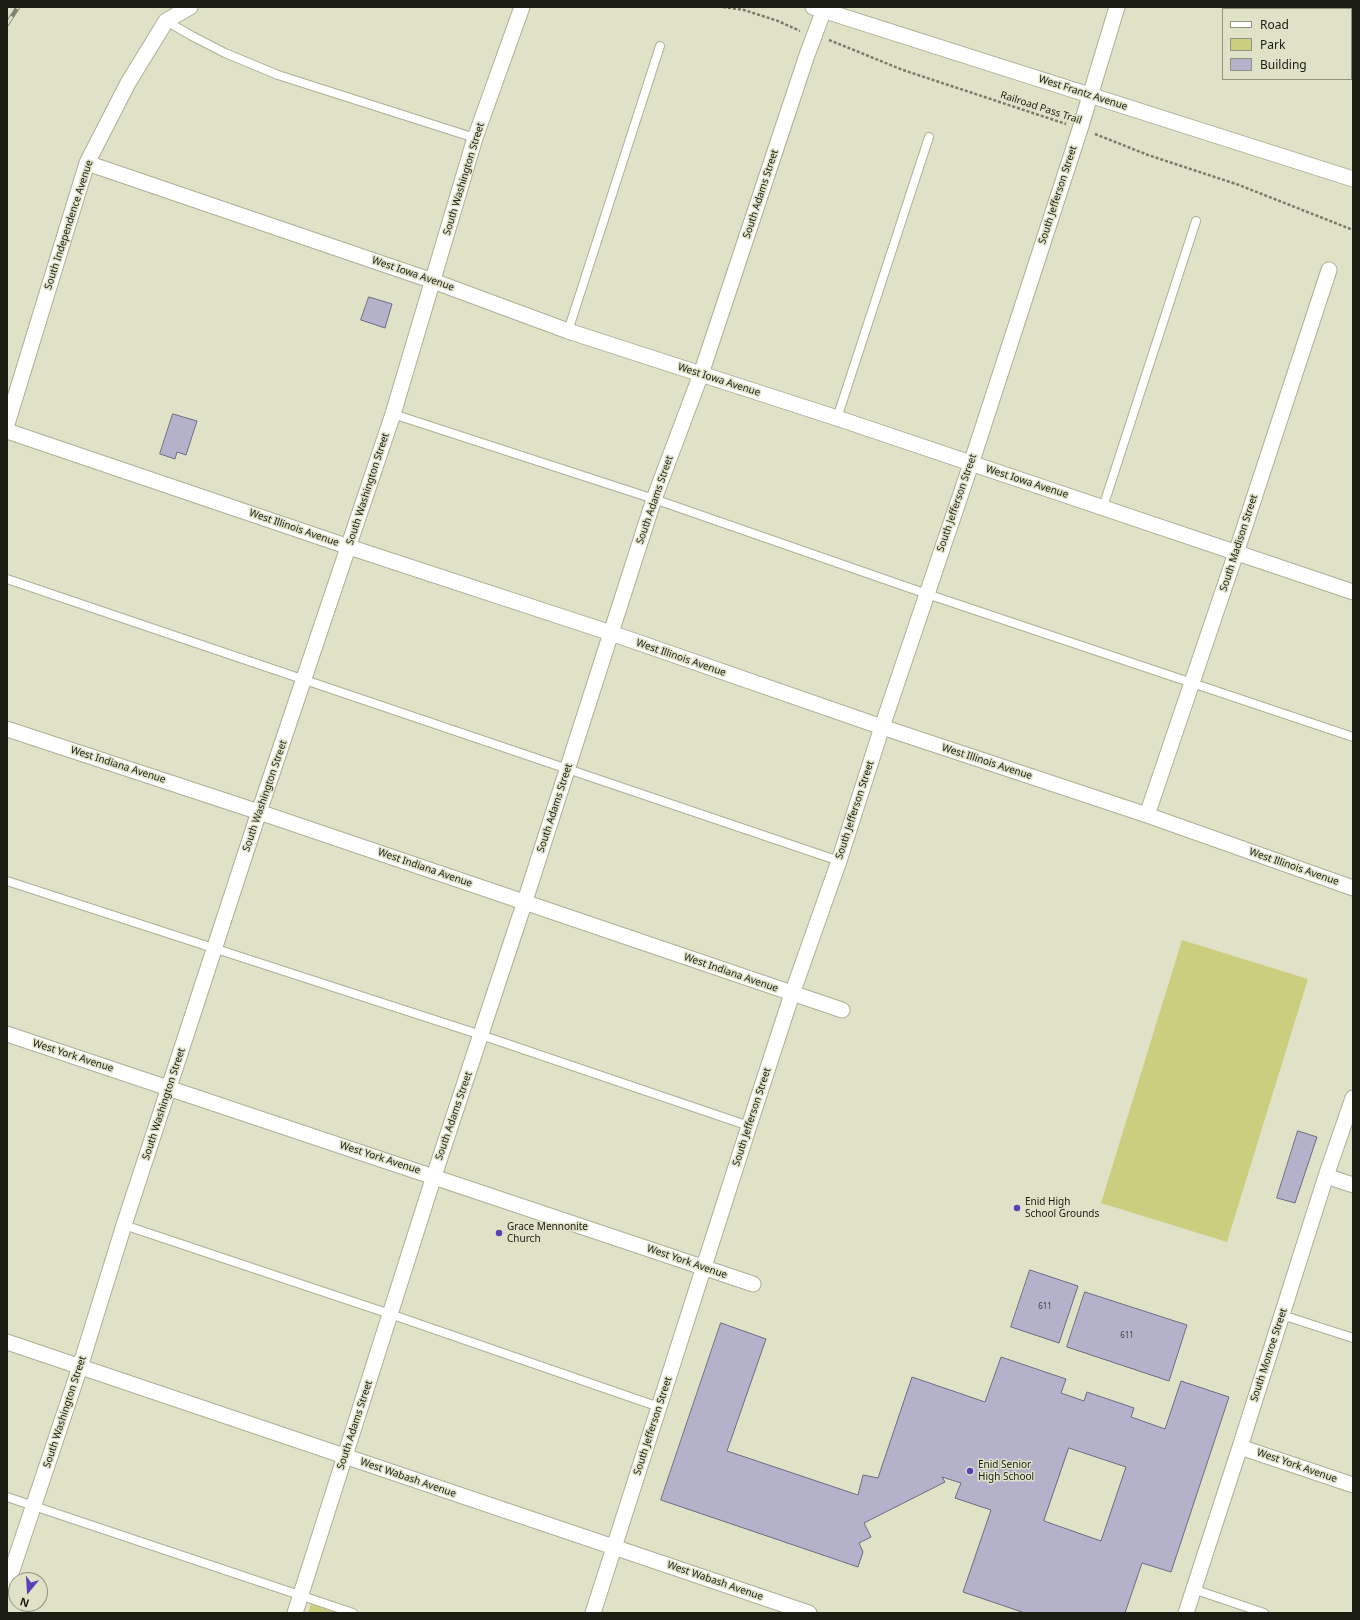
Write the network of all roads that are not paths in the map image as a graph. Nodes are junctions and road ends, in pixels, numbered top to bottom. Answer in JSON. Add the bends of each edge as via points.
{"nodes":[{"id":1,"x":190,"y":7,"type":"edge"},
{"id":2,"x":522,"y":7,"type":"edge"},
{"id":3,"x":1117,"y":7,"type":"edge"},
{"id":4,"x":821,"y":8,"type":"edge"},
{"id":5,"x":166,"y":21,"type":"junction"},
{"id":6,"x":660,"y":46,"type":"dead end"},
{"id":7,"x":1090,"y":95,"type":"junction"},
{"id":8,"x":928,"y":137,"type":"dead end"},
{"id":9,"x":475,"y":138,"type":"junction"},
{"id":10,"x":87,"y":164,"type":"junction"},
{"id":11,"x":1353,"y":179,"type":"edge"},
{"id":12,"x":1196,"y":221,"type":"dead end"},
{"id":13,"x":1329,"y":270,"type":"dead end"},
{"id":14,"x":433,"y":281,"type":"junction"},
{"id":15,"x":568,"y":331,"type":"junction"},
{"id":16,"x":701,"y":374,"type":"junction"},
{"id":17,"x":393,"y":414,"type":"junction"},
{"id":18,"x":837,"y":418,"type":"junction"},
{"id":19,"x":7,"y":424,"type":"edge"},
{"id":20,"x":7,"y":431,"type":"edge"},
{"id":21,"x":971,"y":464,"type":"junction"},
{"id":22,"x":654,"y":499,"type":"junction"},
{"id":23,"x":1103,"y":507,"type":"junction"},
{"id":24,"x":349,"y":547,"type":"junction"},
{"id":25,"x":1236,"y":553,"type":"junction"},
{"id":26,"x":7,"y":579,"type":"edge"},
{"id":27,"x":1353,"y":592,"type":"edge"},
{"id":28,"x":927,"y":594,"type":"junction"},
{"id":29,"x":611,"y":633,"type":"junction"},
{"id":30,"x":305,"y":680,"type":"junction"},
{"id":31,"x":1193,"y":683,"type":"junction"},
{"id":32,"x":882,"y":727,"type":"junction"},
{"id":33,"x":7,"y":729,"type":"edge"},
{"id":34,"x":1353,"y":737,"type":"edge"},
{"id":35,"x":567,"y":770,"type":"junction"},
{"id":36,"x":259,"y":812,"type":"junction"},
{"id":37,"x":1147,"y":816,"type":"junction"},
{"id":38,"x":839,"y":861,"type":"junction"},
{"id":39,"x":7,"y":881,"type":"edge"},
{"id":40,"x":1353,"y":888,"type":"edge"},
{"id":41,"x":525,"y":901,"type":"junction"},
{"id":42,"x":214,"y":949,"type":"junction"},
{"id":43,"x":792,"y":994,"type":"junction"},
{"id":44,"x":842,"y":1010,"type":"dead end"},
{"id":45,"x":7,"y":1034,"type":"edge"},
{"id":46,"x":481,"y":1035,"type":"junction"},
{"id":47,"x":169,"y":1088,"type":"junction"},
{"id":48,"x":1353,"y":1098,"type":"edge"},
{"id":49,"x":749,"y":1126,"type":"junction"},
{"id":50,"x":434,"y":1176,"type":"junction"},
{"id":51,"x":1326,"y":1176,"type":"junction"},
{"id":52,"x":1353,"y":1185,"type":"edge"},
{"id":53,"x":124,"y":1225,"type":"junction"},
{"id":54,"x":703,"y":1267,"type":"junction"},
{"id":55,"x":753,"y":1284,"type":"dead end"},
{"id":56,"x":390,"y":1314,"type":"junction"},
{"id":57,"x":1282,"y":1315,"type":"junction"},
{"id":58,"x":1353,"y":1338,"type":"edge"},
{"id":59,"x":7,"y":1342,"type":"edge"},
{"id":60,"x":80,"y":1367,"type":"junction"},
{"id":61,"x":659,"y":1407,"type":"junction"},
{"id":62,"x":1240,"y":1447,"type":"junction"},
{"id":63,"x":345,"y":1457,"type":"junction"},
{"id":64,"x":1353,"y":1485,"type":"edge"},
{"id":65,"x":7,"y":1498,"type":"edge"},
{"id":66,"x":33,"y":1506,"type":"junction"},
{"id":67,"x":614,"y":1548,"type":"junction"},
{"id":68,"x":7,"y":1585,"type":"edge"},
{"id":69,"x":1193,"y":1589,"type":"junction"},
{"id":70,"x":301,"y":1595,"type":"junction"},
{"id":71,"x":295,"y":1613,"type":"edge"},
{"id":72,"x":353,"y":1613,"type":"edge"},
{"id":73,"x":593,"y":1613,"type":"edge"},
{"id":74,"x":809,"y":1613,"type":"edge"},
{"id":75,"x":1186,"y":1613,"type":"edge"},
{"id":76,"x":1264,"y":1613,"type":"edge"}],
"edges":[{"from":1,"to":5,"type":"street","name":"South Independence Avenue"},
{"from":2,"to":9,"type":"street","name":"South Washington Street"},
{"from":3,"to":7,"type":"street","name":"South Jefferson Street"},
{"from":4,"to":7,"type":"street","name":"West Frantz Avenue"},
{"from":4,"to":16,"type":"street","name":"South Adams Street","via":[[815,36]]},
{"from":5,"to":9,"type":"lane","via":[[225,53],[272,73]]},
{"from":5,"to":10,"type":"street","name":"South Independence Avenue","via":[[128,83]]},
{"from":6,"to":15,"type":"lane"},
{"from":7,"to":11,"type":"street","name":"West Frantz Avenue"},
{"from":7,"to":21,"type":"street","name":"South Jefferson Street"},
{"from":8,"to":18,"type":"lane"},
{"from":9,"to":14,"type":"street","name":"South Washington Street"},
{"from":10,"to":14,"type":"street","name":"West Iowa Avenue"},
{"from":10,"to":19,"type":"street","name":"South Independence Avenue"},
{"from":12,"to":23,"type":"lane"},
{"from":13,"to":25,"type":"street","name":"South Madison Street"},
{"from":14,"to":15,"type":"street","name":"West Iowa Avenue"},
{"from":14,"to":17,"type":"street","name":"South Washington Street"},
{"from":15,"to":16,"type":"street","name":"West Iowa Avenue"},
{"from":16,"to":18,"type":"street","name":"West Iowa Avenue"},
{"from":16,"to":22,"type":"street","name":"South Adams Street"},
{"from":17,"to":22,"type":"lane"},
{"from":17,"to":24,"type":"street","name":"South Washington Street"},
{"from":18,"to":21,"type":"street","name":"West Iowa Avenue"},
{"from":20,"to":24,"type":"street","name":"West Illinois Avenue"},
{"from":21,"to":23,"type":"street","name":"West Iowa Avenue"},
{"from":21,"to":28,"type":"street","name":"South Jefferson Street"},
{"from":22,"to":28,"type":"lane"},
{"from":22,"to":29,"type":"street","name":"South Adams Street"},
{"from":23,"to":25,"type":"street","name":"West Iowa Avenue"},
{"from":24,"to":29,"type":"street","name":"West Illinois Avenue"},
{"from":24,"to":30,"type":"street","name":"South Washington Street"},
{"from":25,"to":27,"type":"street","name":"West Iowa Avenue"},
{"from":25,"to":31,"type":"street","name":"South Madison Street"},
{"from":26,"to":30,"type":"lane"},
{"from":28,"to":31,"type":"lane"},
{"from":28,"to":32,"type":"street","name":"South Jefferson Street"},
{"from":29,"to":32,"type":"street","name":"West Illinois Avenue"},
{"from":29,"to":35,"type":"street","name":"South Adams Street"},
{"from":30,"to":35,"type":"lane"},
{"from":30,"to":36,"type":"street","name":"South Washington Street"},
{"from":31,"to":34,"type":"lane"},
{"from":31,"to":37,"type":"street","name":"South Madison Street"},
{"from":32,"to":37,"type":"street","name":"West Illinois Avenue"},
{"from":32,"to":38,"type":"street","name":"South Jefferson Street"},
{"from":33,"to":36,"type":"street","name":"West Indiana Avenue"},
{"from":35,"to":38,"type":"lane"},
{"from":35,"to":41,"type":"street","name":"South Adams Street"},
{"from":36,"to":41,"type":"street","name":"West Indiana Avenue"},
{"from":36,"to":42,"type":"street","name":"South Washington Street"},
{"from":37,"to":40,"type":"street","name":"West Illinois Avenue"},
{"from":38,"to":43,"type":"street","name":"South Jefferson Street"},
{"from":39,"to":42,"type":"lane"},
{"from":41,"to":43,"type":"street","name":"West Indiana Avenue"},
{"from":41,"to":46,"type":"street","name":"South Adams Street"},
{"from":42,"to":46,"type":"lane"},
{"from":42,"to":47,"type":"street","name":"South Washington Street"},
{"from":43,"to":44,"type":"street","name":"West Indiana Avenue"},
{"from":43,"to":49,"type":"street","name":"South Jefferson Street"},
{"from":45,"to":47,"type":"street","name":"West York Avenue"},
{"from":46,"to":49,"type":"lane"},
{"from":46,"to":50,"type":"street","name":"South Adams Street"},
{"from":47,"to":50,"type":"street","name":"West York Avenue"},
{"from":47,"to":53,"type":"street","name":"South Washington Street"},
{"from":48,"to":51,"type":"street","name":"South Monroe Street"},
{"from":49,"to":54,"type":"street","name":"South Jefferson Street"},
{"from":50,"to":54,"type":"street","name":"West York Avenue"},
{"from":50,"to":56,"type":"street","name":"South Adams Street"},
{"from":51,"to":52,"type":"street"},
{"from":51,"to":57,"type":"street","name":"South Monroe Street"},
{"from":53,"to":56,"type":"lane"},
{"from":53,"to":60,"type":"street","name":"South Washington Street"},
{"from":54,"to":55,"type":"street","name":"West York Avenue"},
{"from":54,"to":61,"type":"street","name":"South Jefferson Street"},
{"from":56,"to":61,"type":"lane"},
{"from":56,"to":63,"type":"street","name":"South Adams Street"},
{"from":57,"to":58,"type":"lane"},
{"from":57,"to":62,"type":"street","name":"South Monroe Street"},
{"from":59,"to":60,"type":"street","name":"West Wabash Avenue"},
{"from":60,"to":63,"type":"street","name":"West Wabash Avenue"},
{"from":60,"to":66,"type":"street","name":"South Washington Street"},
{"from":61,"to":67,"type":"street","name":"South Jefferson Street"},
{"from":62,"to":64,"type":"street","name":"West York Avenue"},
{"from":62,"to":69,"type":"street","name":"South Monroe Street"},
{"from":63,"to":67,"type":"street","name":"West Wabash Avenue"},
{"from":63,"to":70,"type":"street","name":"South Adams Street"},
{"from":65,"to":66,"type":"lane"},
{"from":66,"to":68,"type":"street","name":"South Washington Street"},
{"from":66,"to":70,"type":"lane"},
{"from":67,"to":73,"type":"street","name":"South Jefferson Street"},
{"from":67,"to":74,"type":"street","name":"West Wabash Avenue"},
{"from":69,"to":75,"type":"street","name":"South Monroe Street"},
{"from":69,"to":76,"type":"lane"},
{"from":70,"to":71,"type":"street","name":"South Adams Street"},
{"from":70,"to":72,"type":"lane"}]}
